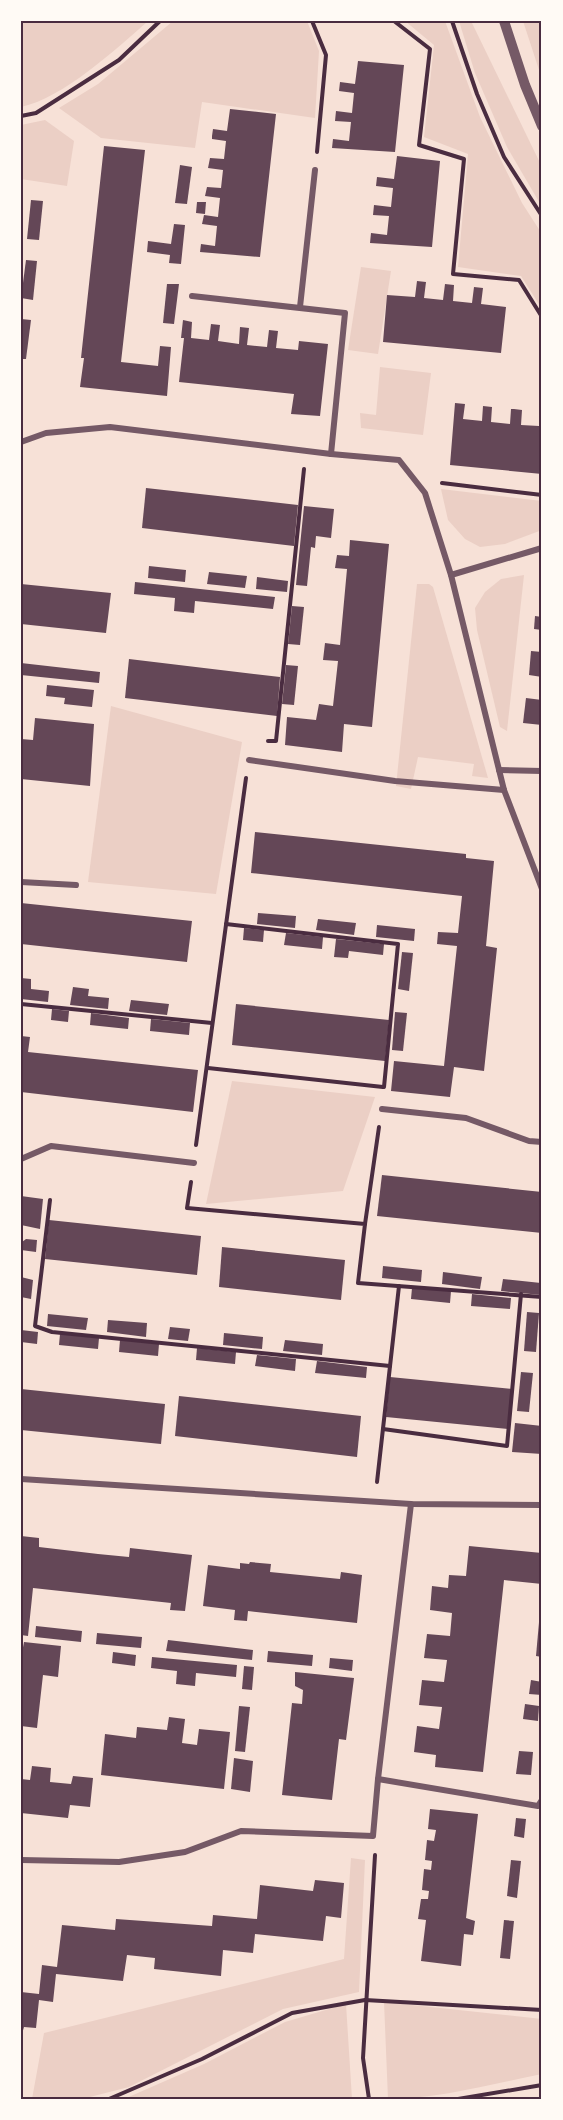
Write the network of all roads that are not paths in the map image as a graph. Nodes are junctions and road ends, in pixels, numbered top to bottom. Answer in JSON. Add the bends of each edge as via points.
{"nodes":[{"id":1,"x":504,"y":21,"type":"edge"},
{"id":2,"x":542,"y":126,"type":"edge"},
{"id":3,"x":315,"y":170,"type":"road end"},
{"id":4,"x":192,"y":297,"type":"dead end"},
{"id":5,"x":300,"y":307,"type":"junction"},
{"id":6,"x":21,"y":442,"type":"edge"},
{"id":7,"x":331,"y":454,"type":"junction"},
{"id":8,"x":542,"y":548,"type":"edge"},
{"id":9,"x":451,"y":575,"type":"junction"},
{"id":10,"x":249,"y":760,"type":"road end"},
{"id":11,"x":499,"y":770,"type":"junction"},
{"id":12,"x":542,"y":771,"type":"edge"},
{"id":13,"x":504,"y":790,"type":"junction"},
{"id":14,"x":21,"y":882,"type":"edge"},
{"id":15,"x":76,"y":885,"type":"dead end"},
{"id":16,"x":542,"y":889,"type":"edge"},
{"id":17,"x":382,"y":1109,"type":"road end"},
{"id":18,"x":542,"y":1142,"type":"edge"},
{"id":19,"x":21,"y":1159,"type":"edge"},
{"id":20,"x":194,"y":1163,"type":"road end"},
{"id":21,"x":21,"y":1479,"type":"edge"},
{"id":22,"x":411,"y":1504,"type":"junction"},
{"id":23,"x":542,"y":1505,"type":"edge"},
{"id":24,"x":378,"y":1779,"type":"junction"},
{"id":25,"x":542,"y":1800,"type":"edge"},
{"id":26,"x":21,"y":1860,"type":"edge"}],
"edges":[{"from":1,"to":2,"type":"street"},
{"from":3,"to":5,"type":"street"},
{"from":4,"to":5,"type":"street"},
{"from":5,"to":7,"type":"street","via":[[345,313]]},
{"from":6,"to":7,"type":"street","via":[[46,434],[110,427]]},
{"from":7,"to":9,"type":"street","via":[[399,460],[425,493]]},
{"from":8,"to":9,"type":"street"},
{"from":9,"to":11,"type":"street"},
{"from":10,"to":13,"type":"street","via":[[395,781]]},
{"from":11,"to":12,"type":"street"},
{"from":11,"to":13,"type":"street"},
{"from":13,"to":16,"type":"street"},
{"from":14,"to":15,"type":"street"},
{"from":17,"to":18,"type":"street","via":[[466,1118],[529,1142]]},
{"from":19,"to":20,"type":"street","via":[[51,1146]]},
{"from":21,"to":22,"type":"street"},
{"from":22,"to":23,"type":"street"},
{"from":22,"to":24,"type":"street"},
{"from":24,"to":25,"type":"street","via":[[538,1806]]},
{"from":24,"to":26,"type":"street","via":[[373,1836],[241,1831],[185,1851],[119,1862]]}]}
